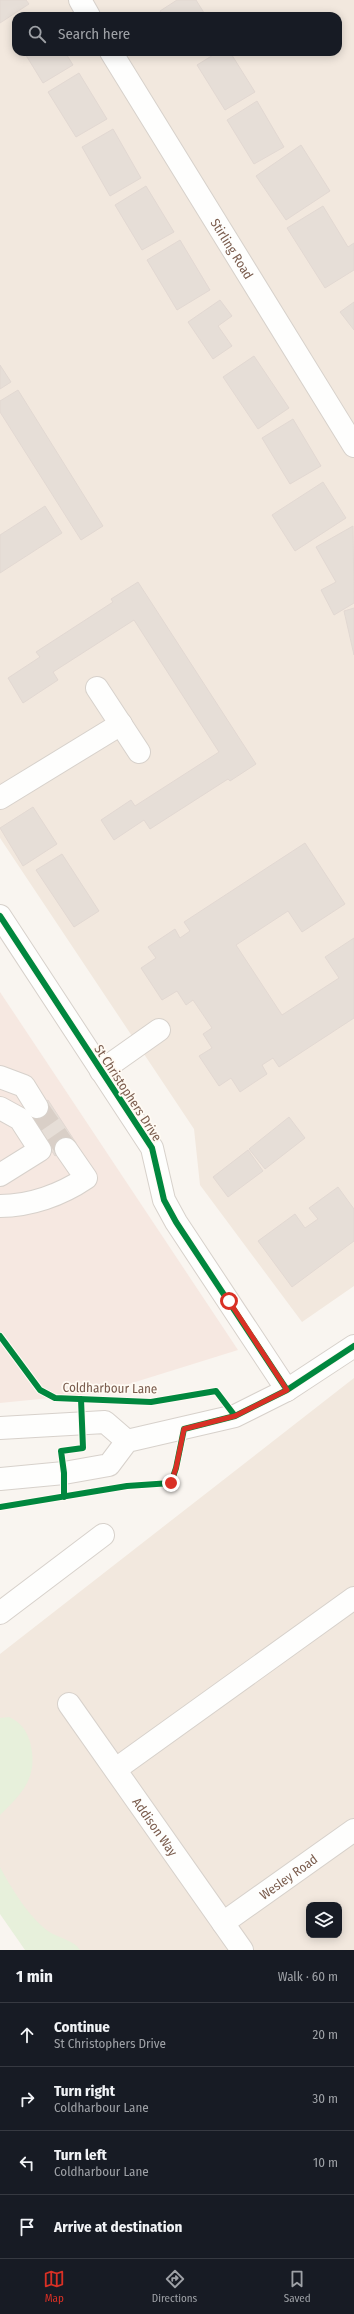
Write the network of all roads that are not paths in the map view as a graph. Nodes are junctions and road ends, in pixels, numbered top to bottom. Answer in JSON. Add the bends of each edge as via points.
{"nodes":[{"id":1,"x":80,"y":0,"type":"edge"},
{"id":2,"x":87,"y":12,"type":"edge"},
{"id":3,"x":114,"y":56,"type":"edge"},
{"id":4,"x":354,"y":446,"type":"edge"},
{"id":5,"x":97,"y":688,"type":"dead end"},
{"id":6,"x":121,"y":724,"type":"junction"},
{"id":7,"x":139,"y":752,"type":"dead end"},
{"id":8,"x":0,"y":798,"type":"edge"},
{"id":9,"x":0,"y":916,"type":"edge"},
{"id":10,"x":159,"y":1030,"type":"dead end"},
{"id":11,"x":101,"y":1071,"type":"junction"},
{"id":12,"x":0,"y":1077,"type":"edge"},
{"id":13,"x":37,"y":1107,"type":"tunnel mouth"},
{"id":14,"x":0,"y":1108,"type":"edge"},
{"id":15,"x":66,"y":1149,"type":"tunnel mouth"},
{"id":16,"x":0,"y":1175,"type":"edge"},
{"id":17,"x":0,"y":1206,"type":"edge"},
{"id":18,"x":354,"y":1346,"type":"edge"},
{"id":19,"x":287,"y":1390,"type":"junction"},
{"id":20,"x":0,"y":1428,"type":"edge"},
{"id":21,"x":127,"y":1441,"type":"junction"},
{"id":22,"x":0,"y":1479,"type":"edge"},
{"id":23,"x":103,"y":1535,"type":"dead end"},
{"id":24,"x":354,"y":1598,"type":"edge"},
{"id":25,"x":0,"y":1613,"type":"edge"},
{"id":26,"x":70,"y":1704,"type":"dead end"},
{"id":27,"x":116,"y":1769,"type":"junction"},
{"id":28,"x":354,"y":1830,"type":"edge"},
{"id":29,"x":223,"y":1923,"type":"junction"},
{"id":30,"x":242,"y":1950,"type":"edge"}],
"edges":[{"from":1,"to":2,"type":"street"},
{"from":3,"to":4,"type":"street","name":"Stirling Road"},
{"from":5,"to":6,"type":"street"},
{"from":6,"to":7,"type":"street"},
{"from":6,"to":8,"type":"street"},
{"from":9,"to":11,"type":"street","name":"St Christophers Drive"},
{"from":10,"to":11,"type":"street"},
{"from":11,"to":19,"type":"street","name":"St Christophers Drive","via":[[152,1148],[164,1200],[176,1222]]},
{"from":12,"to":13,"type":"street","via":[[24,1086]]},
{"from":14,"to":16,"type":"street","via":[[20,1119],[40,1150]]},
{"from":15,"to":17,"type":"street","via":[[86,1178],[50,1197],[15,1206]]},
{"from":18,"to":19,"type":"street"},
{"from":19,"to":21,"type":"street","via":[[235,1416]]},
{"from":20,"to":21,"type":"street","via":[[105,1422]]},
{"from":21,"to":22,"type":"street","via":[[109,1465],[64,1473]]},
{"from":23,"to":25,"type":"street"},
{"from":24,"to":27,"type":"street"},
{"from":26,"to":27,"type":"street","name":"Addison Way"},
{"from":27,"to":29,"type":"street","name":"Addison Way"},
{"from":28,"to":29,"type":"street","name":"Wesley Road"},
{"from":29,"to":30,"type":"street","name":"Addison Way"}]}
